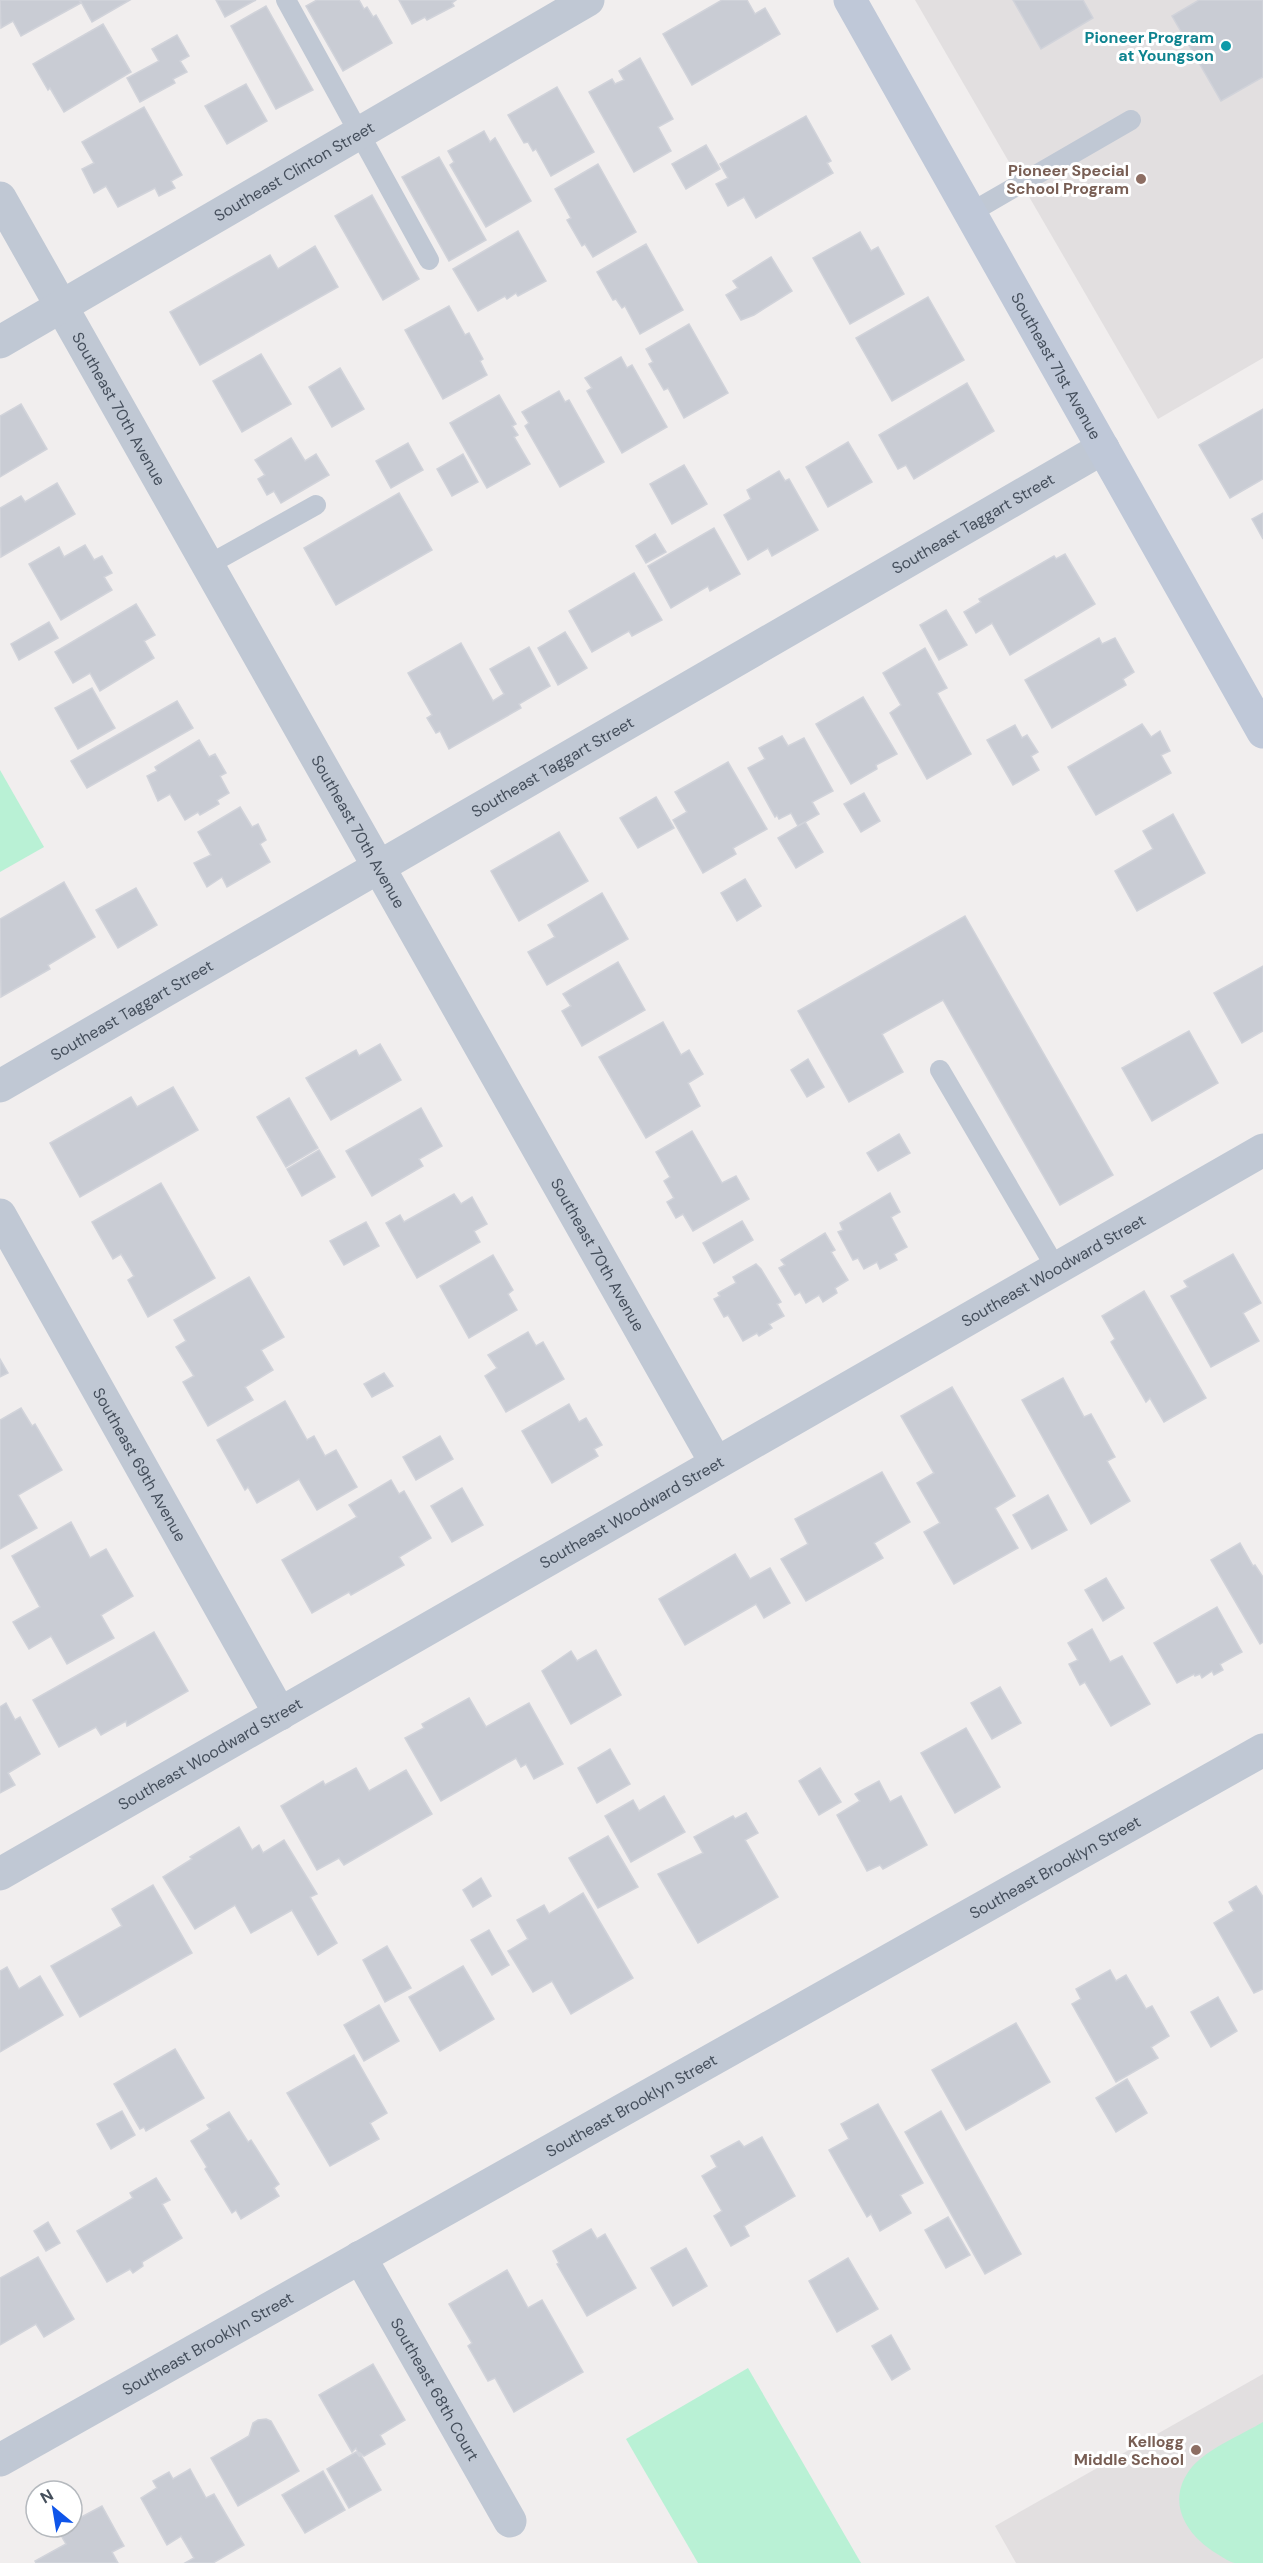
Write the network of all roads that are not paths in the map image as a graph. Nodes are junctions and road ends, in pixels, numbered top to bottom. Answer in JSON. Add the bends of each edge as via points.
{"nodes":[{"id":1,"x":286,"y":0,"type":"edge"},
{"id":2,"x":588,"y":0,"type":"edge"},
{"id":3,"x":850,"y":0,"type":"edge"},
{"id":4,"x":1131,"y":120,"type":"dead end"},
{"id":5,"x":360,"y":134,"type":"junction"},
{"id":6,"x":0,"y":198,"type":"edge"},
{"id":7,"x":970,"y":213,"type":"junction"},
{"id":8,"x":429,"y":260,"type":"dead end"},
{"id":9,"x":61,"y":307,"type":"junction"},
{"id":10,"x":0,"y":342,"type":"edge"},
{"id":11,"x":1103,"y":448,"type":"junction"},
{"id":12,"x":316,"y":505,"type":"dead end"},
{"id":13,"x":208,"y":564,"type":"junction"},
{"id":14,"x":1263,"y":732,"type":"edge"},
{"id":15,"x":379,"y":865,"type":"junction"},
{"id":16,"x":940,"y":1070,"type":"dead end"},
{"id":17,"x":0,"y":1086,"type":"edge"},
{"id":18,"x":1263,"y":1150,"type":"edge"},
{"id":19,"x":0,"y":1215,"type":"edge"},
{"id":20,"x":1056,"y":1268,"type":"junction"},
{"id":21,"x":716,"y":1463,"type":"junction"},
{"id":22,"x":280,"y":1714,"type":"junction"},
{"id":23,"x":1263,"y":1750,"type":"edge"},
{"id":24,"x":0,"y":1874,"type":"edge"},
{"id":25,"x":360,"y":2256,"type":"junction"},
{"id":26,"x":0,"y":2460,"type":"edge"},
{"id":27,"x":510,"y":2521,"type":"dead end"}],
"edges":[{"from":1,"to":5,"type":"lane"},
{"from":2,"to":5,"type":"street","name":"Southeast Clinton Street"},
{"from":3,"to":7,"type":"street","name":"Southeast 71st Avenue"},
{"from":4,"to":7,"type":"lane"},
{"from":5,"to":8,"type":"lane"},
{"from":5,"to":9,"type":"street","name":"Southeast Clinton Street"},
{"from":6,"to":9,"type":"street","name":"Southeast 70th Avenue"},
{"from":7,"to":11,"type":"street","name":"Southeast 71st Avenue"},
{"from":9,"to":10,"type":"street","name":"Southeast Clinton Street"},
{"from":9,"to":13,"type":"street","name":"Southeast 70th Avenue"},
{"from":11,"to":14,"type":"street","name":"Southeast 71st Avenue"},
{"from":11,"to":15,"type":"street","name":"Southeast Taggart Street"},
{"from":12,"to":13,"type":"lane"},
{"from":13,"to":15,"type":"street","name":"Southeast 70th Avenue"},
{"from":15,"to":17,"type":"street","name":"Southeast Taggart Street"},
{"from":15,"to":21,"type":"street","name":"Southeast 70th Avenue"},
{"from":16,"to":20,"type":"lane"},
{"from":18,"to":20,"type":"street","name":"Southeast Woodward Street"},
{"from":19,"to":22,"type":"street","name":"Southeast 69th Avenue"},
{"from":20,"to":21,"type":"street","name":"Southeast Woodward Street"},
{"from":21,"to":22,"type":"street","name":"Southeast Woodward Street"},
{"from":22,"to":24,"type":"street","name":"Southeast Woodward Street"},
{"from":23,"to":25,"type":"street","name":"Southeast Brooklyn Street"},
{"from":25,"to":26,"type":"street","name":"Southeast Brooklyn Street"},
{"from":25,"to":27,"type":"street","name":"Southeast 68th Court"}]}
